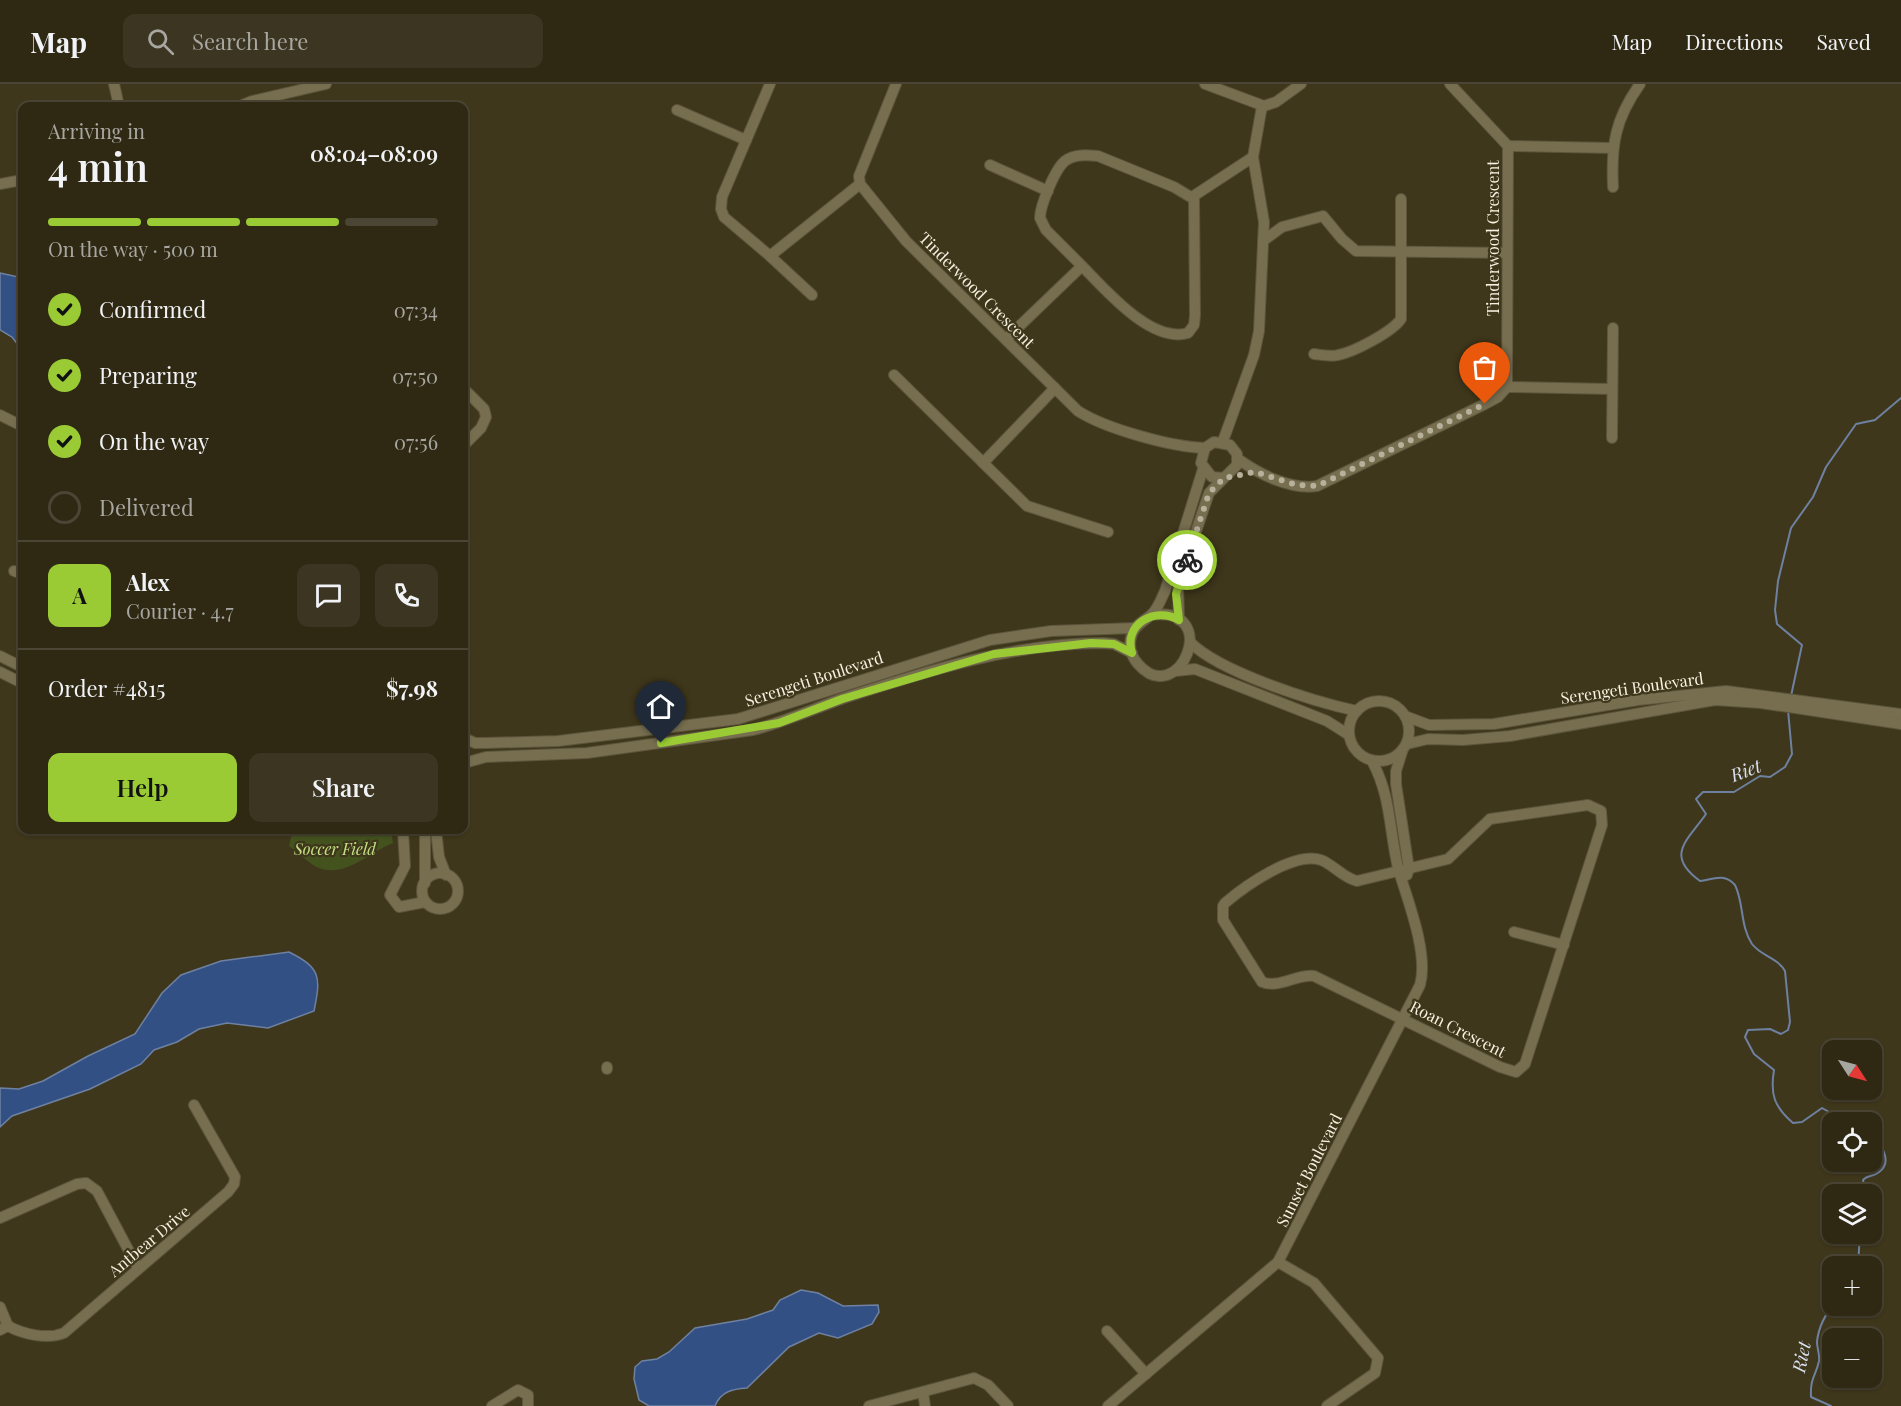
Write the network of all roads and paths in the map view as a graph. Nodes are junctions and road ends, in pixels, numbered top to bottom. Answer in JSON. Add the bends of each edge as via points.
{"nodes":[{"id":1,"x":114,"y":84,"type":"edge"},
{"id":2,"x":323,"y":84,"type":"edge"},
{"id":3,"x":770,"y":84,"type":"edge"},
{"id":4,"x":896,"y":84,"type":"edge"},
{"id":5,"x":1205,"y":84,"type":"edge"},
{"id":6,"x":1302,"y":84,"type":"edge"},
{"id":7,"x":1450,"y":84,"type":"edge"},
{"id":8,"x":1640,"y":84,"type":"edge"},
{"id":9,"x":118,"y":102,"type":"edge"},
{"id":10,"x":255,"y":102,"type":"edge"},
{"id":11,"x":1262,"y":106,"type":"junction"},
{"id":12,"x":677,"y":110,"type":"dead end"},
{"id":13,"x":746,"y":140,"type":"junction"},
{"id":14,"x":1508,"y":146,"type":"junction"},
{"id":15,"x":1612,"y":148,"type":"junction"},
{"id":16,"x":1253,"y":157,"type":"junction"},
{"id":17,"x":990,"y":165,"type":"dead end"},
{"id":18,"x":18,"y":181,"type":"edge"},
{"id":19,"x":0,"y":184,"type":"edge"},
{"id":20,"x":860,"y":184,"type":"junction"},
{"id":21,"x":1612,"y":187,"type":"dead end"},
{"id":22,"x":1048,"y":191,"type":"junction"},
{"id":23,"x":1192,"y":197,"type":"junction"},
{"id":24,"x":1401,"y":199,"type":"dead end"},
{"id":25,"x":1264,"y":222,"type":"junction"},
{"id":26,"x":1282,"y":227,"type":"junction"},
{"id":27,"x":1263,"y":241,"type":"junction"},
{"id":28,"x":1401,"y":251,"type":"junction"},
{"id":29,"x":1507,"y":253,"type":"junction"},
{"id":30,"x":771,"y":255,"type":"junction"},
{"id":31,"x":1082,"y":267,"type":"junction"},
{"id":32,"x":812,"y":295,"type":"dead end"},
{"id":33,"x":1613,"y":328,"type":"dead end"},
{"id":34,"x":1006,"y":339,"type":"junction"},
{"id":35,"x":1314,"y":354,"type":"dead end"},
{"id":36,"x":894,"y":375,"type":"dead end"},
{"id":37,"x":1507,"y":387,"type":"junction"},
{"id":38,"x":1055,"y":388,"type":"junction"},
{"id":39,"x":1611,"y":388,"type":"junction"},
{"id":40,"x":468,"y":393,"type":"edge"},
{"id":41,"x":0,"y":415,"type":"edge"},
{"id":42,"x":18,"y":424,"type":"edge"},
{"id":43,"x":1612,"y":438,"type":"dead end"},
{"id":44,"x":468,"y":441,"type":"edge"},
{"id":45,"x":1223,"y":441,"type":"junction"},
{"id":46,"x":1181,"y":447,"type":"junction"},
{"id":47,"x":1205,"y":448,"type":"junction"},
{"id":48,"x":1238,"y":459,"type":"junction"},
{"id":49,"x":983,"y":463,"type":"junction"},
{"id":50,"x":1202,"y":466,"type":"junction"},
{"id":51,"x":1255,"y":472,"type":"junction"},
{"id":52,"x":1227,"y":476,"type":"junction"},
{"id":53,"x":1108,"y":532,"type":"dead end"},
{"id":54,"x":1190,"y":533,"type":"junction"},
{"id":55,"x":1151,"y":615,"type":"junction"},
{"id":56,"x":1179,"y":620,"type":"junction"},
{"id":57,"x":1135,"y":628,"type":"junction"},
{"id":58,"x":1190,"y":642,"type":"junction"},
{"id":59,"x":1132,"y":653,"type":"junction"},
{"id":60,"x":0,"y":656,"type":"edge"},
{"id":61,"x":18,"y":665,"type":"edge"},
{"id":62,"x":1175,"y":670,"type":"junction"},
{"id":63,"x":0,"y":672,"type":"edge"},
{"id":64,"x":18,"y":681,"type":"edge"},
{"id":65,"x":1761,"y":699,"type":"junction"},
{"id":66,"x":1357,"y":711,"type":"junction"},
{"id":67,"x":1862,"y":713,"type":"junction"},
{"id":68,"x":1901,"y":714,"type":"edge"},
{"id":69,"x":1405,"y":716,"type":"junction"},
{"id":70,"x":1901,"y":723,"type":"edge"},
{"id":71,"x":1349,"y":735,"type":"junction"},
{"id":72,"x":468,"y":740,"type":"edge"},
{"id":73,"x":1404,"y":748,"type":"junction"},
{"id":74,"x":1372,"y":761,"type":"junction"},
{"id":75,"x":468,"y":763,"type":"edge"},
{"id":76,"x":1397,"y":828,"type":"junction"},
{"id":77,"x":403,"y":834,"type":"edge"},
{"id":78,"x":425,"y":834,"type":"edge"},
{"id":79,"x":436,"y":834,"type":"edge"},
{"id":80,"x":1404,"y":869,"type":"junction"},
{"id":81,"x":446,"y":875,"type":"junction"},
{"id":82,"x":424,"y":883,"type":"junction"},
{"id":83,"x":426,"y":902,"type":"junction"},
{"id":84,"x":1514,"y":932,"type":"dead end"},
{"id":85,"x":1563,"y":945,"type":"junction"},
{"id":86,"x":1403,"y":1018,"type":"junction"},
{"id":87,"x":194,"y":1105,"type":"dead end"},
{"id":88,"x":0,"y":1218,"type":"edge"},
{"id":89,"x":1278,"y":1262,"type":"junction"},
{"id":90,"x":138,"y":1268,"type":"junction"},
{"id":91,"x":0,"y":1307,"type":"edge"},
{"id":92,"x":4,"y":1328,"type":"edge"},
{"id":93,"x":1107,"y":1331,"type":"dead end"},
{"id":94,"x":1146,"y":1374,"type":"junction"},
{"id":95,"x":923,"y":1392,"type":"junction"},
{"id":96,"x":492,"y":1406,"type":"edge"},
{"id":97,"x":528,"y":1406,"type":"edge"},
{"id":98,"x":869,"y":1406,"type":"edge"},
{"id":99,"x":925,"y":1406,"type":"edge"},
{"id":100,"x":1008,"y":1406,"type":"edge"},
{"id":101,"x":1107,"y":1406,"type":"edge"},
{"id":102,"x":1327,"y":1406,"type":"edge"}],
"edges":[{"from":1,"to":9,"type":"street"},
{"from":2,"to":10,"type":"street"},
{"from":3,"to":13,"type":"street"},
{"from":4,"to":20,"type":"street","via":[[861,168]]},
{"from":5,"to":11,"type":"street"},
{"from":6,"to":11,"type":"street","via":[[1276,102]]},
{"from":7,"to":14,"type":"street","name":"Tinderwood Crescent"},
{"from":8,"to":15,"type":"street","via":[[1623,110]]},
{"from":11,"to":16,"type":"street"},
{"from":12,"to":13,"type":"street"},
{"from":13,"to":30,"type":"street","via":[[722,197],[722,213]]},
{"from":14,"to":15,"type":"street"},
{"from":14,"to":29,"type":"street","name":"Tinderwood Crescent"},
{"from":15,"to":21,"type":"street"},
{"from":16,"to":23,"type":"street"},
{"from":16,"to":25,"type":"street"},
{"from":17,"to":22,"type":"street"},
{"from":18,"to":19,"type":"street"},
{"from":20,"to":30,"type":"street"},
{"from":20,"to":34,"type":"street","name":"Tinderwood Crescent","via":[[906,241]]},
{"from":22,"to":23,"type":"street","via":[[1062,163],[1084,155],[1108,160]]},
{"from":22,"to":31,"type":"street","via":[[1040,211],[1041,222]]},
{"from":23,"to":31,"type":"street","via":[[1196,204],[1195,315],[1188,333],[1172,333],[1144,323]]},
{"from":24,"to":28,"type":"street"},
{"from":25,"to":26,"type":"street"},
{"from":25,"to":27,"type":"street"},
{"from":26,"to":27,"type":"street"},
{"from":26,"to":28,"type":"street","via":[[1323,216],[1356,251]]},
{"from":27,"to":45,"type":"street","via":[[1259,331]]},
{"from":28,"to":29,"type":"street"},
{"from":28,"to":35,"type":"street","via":[[1402,313],[1398,324],[1338,356]]},
{"from":29,"to":37,"type":"street","name":"Tinderwood Crescent"},
{"from":30,"to":32,"type":"street"},
{"from":31,"to":34,"type":"street"},
{"from":33,"to":39,"type":"street"},
{"from":34,"to":38,"type":"street","name":"Tinderwood Crescent"},
{"from":36,"to":49,"type":"street"},
{"from":37,"to":39,"type":"street"},
{"from":37,"to":51,"type":"street","via":[[1485,404],[1317,486],[1297,485]]},
{"from":38,"to":46,"type":"street","name":"Tinderwood Crescent","via":[[1089,418]]},
{"from":38,"to":49,"type":"street"},
{"from":39,"to":43,"type":"street"},
{"from":40,"to":44,"type":"street","via":[[484,409],[486,417]]},
{"from":41,"to":42,"type":"street"},
{"from":45,"to":47,"type":"street"},
{"from":45,"to":48,"type":"street","via":[[1234,449]]},
{"from":46,"to":47,"type":"street","name":"Tinderwood Crescent"},
{"from":46,"to":50,"type":"street","name":"Tinderwood Crescent"},
{"from":47,"to":50,"type":"street"},
{"from":48,"to":51,"type":"street"},
{"from":48,"to":52,"type":"street"},
{"from":49,"to":53,"type":"street","via":[[1027,506]]},
{"from":50,"to":52,"type":"street","via":[[1212,477]]},
{"from":50,"to":54,"type":"street"},
{"from":51,"to":52,"type":"street"},
{"from":52,"to":54,"type":"street","via":[[1209,493]]},
{"from":54,"to":55,"type":"street","via":[[1166,591]]},
{"from":54,"to":56,"type":"street","via":[[1176,594]]},
{"from":55,"to":56,"type":"street"},
{"from":55,"to":57,"type":"street"},
{"from":56,"to":58,"type":"street","via":[[1187,628]]},
{"from":57,"to":59,"type":"street"},
{"from":57,"to":72,"type":"street","name":"Serengeti Boulevard","via":[[1051,631],[990,640],[738,719],[558,741],[475,743]]},
{"from":58,"to":62,"type":"street","via":[[1188,656]]},
{"from":58,"to":66,"type":"street","via":[[1224,665],[1309,698]]},
{"from":59,"to":62,"type":"street","via":[[1139,666],[1148,672],[1166,674]]},
{"from":59,"to":75,"type":"street","name":"Serengeti Boulevard","via":[[1102,643],[1012,651],[922,674],[753,730],[587,753],[486,758]]},
{"from":60,"to":61,"type":"street"},
{"from":62,"to":71,"type":"street","via":[[1195,669],[1327,721]]},
{"from":63,"to":64,"type":"street"},
{"from":65,"to":67,"type":"street","name":"Serengeti Boulevard"},
{"from":65,"to":69,"type":"street","name":"Serengeti Boulevard","via":[[1726,691],[1683,694],[1494,724],[1429,725]]},
{"from":65,"to":73,"type":"street","name":"Serengeti Boulevard","via":[[1715,700],[1510,736],[1428,739]]},
{"from":66,"to":69,"type":"street","via":[[1370,702],[1380,701],[1390,703]]},
{"from":66,"to":71,"type":"street","via":[[1349,725]]},
{"from":67,"to":68,"type":"street","name":"Serengeti Boulevard"},
{"from":67,"to":70,"type":"street","name":"Serengeti Boulevard"},
{"from":69,"to":73,"type":"street","via":[[1409,734]]},
{"from":71,"to":74,"type":"street","via":[[1358,754]]},
{"from":73,"to":74,"type":"street","via":[[1385,761]]},
{"from":73,"to":76,"type":"street","via":[[1395,775]]},
{"from":74,"to":76,"type":"street","via":[[1386,789]]},
{"from":76,"to":80,"type":"street"},
{"from":77,"to":83,"type":"street","via":[[405,866],[390,895],[399,907]]},
{"from":78,"to":82,"type":"street"},
{"from":79,"to":81,"type":"street"},
{"from":80,"to":85,"type":"street","name":"Roan Crescent","via":[[1448,860],[1490,819],[1588,805],[1598,808],[1603,815],[1602,825]]},
{"from":80,"to":86,"type":"street","name":"Sunset Boulevard","via":[[1422,967],[1420,985]]},
{"from":80,"to":86,"type":"street","name":"Roan Crescent","via":[[1357,881],[1317,859],[1289,863],[1222,906],[1223,920],[1262,982],[1272,985],[1314,976]]},
{"from":81,"to":82,"type":"street","via":[[432,875]]},
{"from":81,"to":83,"type":"street","via":[[456,884],[455,900],[442,909]]},
{"from":82,"to":83,"type":"street"},
{"from":84,"to":85,"type":"street"},
{"from":85,"to":86,"type":"street","name":"Roan Crescent","via":[[1521,1070],[1509,1072]]},
{"from":86,"to":89,"type":"street","name":"Sunset Boulevard"},
{"from":87,"to":90,"type":"street","name":"Antbear Drive","via":[[231,1169],[234,1184],[217,1203]]},
{"from":88,"to":90,"type":"street","via":[[86,1184],[97,1191]]},
{"from":89,"to":94,"type":"street","name":"Sunset Boulevard"},
{"from":89,"to":102,"type":"street","via":[[1314,1283],[1378,1358],[1375,1372]]},
{"from":90,"to":92,"type":"street","name":"Antbear Drive","via":[[60,1335],[24,1334]]},
{"from":91,"to":92,"type":"street"},
{"from":93,"to":94,"type":"street"},
{"from":94,"to":101,"type":"street","name":"Sunset Boulevard"},
{"from":95,"to":98,"type":"street"},
{"from":95,"to":99,"type":"street"},
{"from":95,"to":100,"type":"street","via":[[974,1378],[988,1385]]},
{"from":96,"to":97,"type":"street","via":[[518,1390],[528,1395]]}]}
